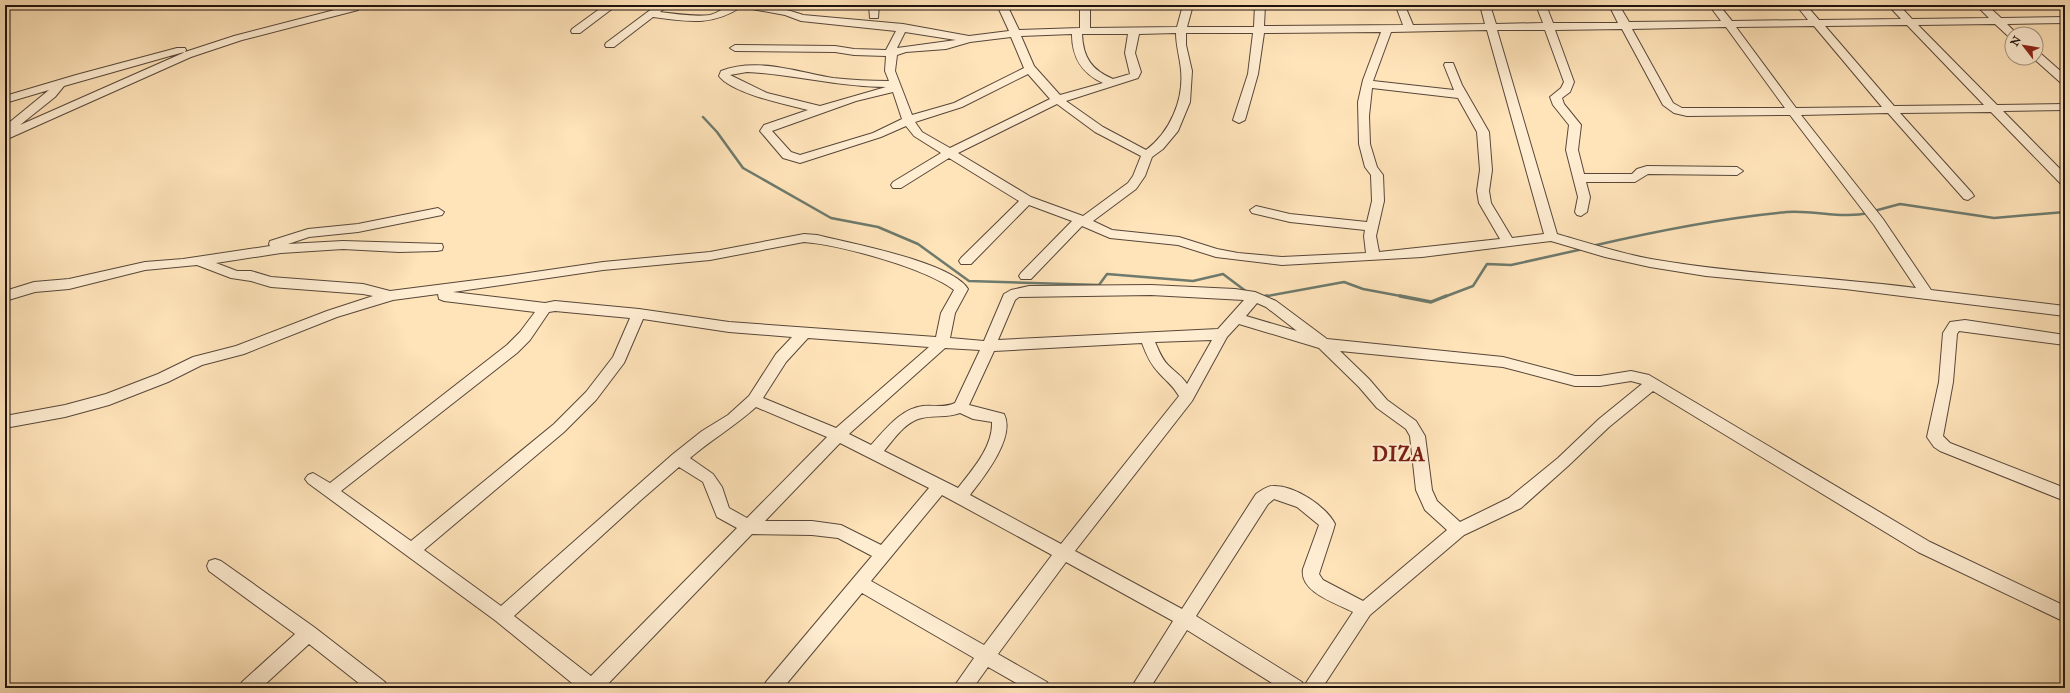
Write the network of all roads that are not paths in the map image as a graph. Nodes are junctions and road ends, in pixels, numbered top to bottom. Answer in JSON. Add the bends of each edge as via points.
{"nodes":[{"id":1,"x":612,"y":5,"type":"edge"},
{"id":2,"x":663,"y":5,"type":"edge"},
{"id":3,"x":737,"y":5,"type":"edge"},
{"id":4,"x":744,"y":5,"type":"edge"},
{"id":5,"x":1002,"y":5,"type":"edge"},
{"id":6,"x":1086,"y":5,"type":"edge"},
{"id":7,"x":1188,"y":5,"type":"edge"},
{"id":8,"x":1260,"y":5,"type":"edge"},
{"id":9,"x":1397,"y":5,"type":"edge"},
{"id":10,"x":1485,"y":5,"type":"edge"},
{"id":11,"x":1541,"y":5,"type":"edge"},
{"id":12,"x":1614,"y":5,"type":"edge"},
{"id":13,"x":1714,"y":5,"type":"edge"},
{"id":14,"x":1801,"y":5,"type":"edge"},
{"id":15,"x":1893,"y":5,"type":"edge"},
{"id":16,"x":1981,"y":5,"type":"edge"},
{"id":17,"x":354,"y":8,"type":"dead end"},
{"id":18,"x":874,"y":10,"type":"edge"},
{"id":19,"x":652,"y":14,"type":"junction"},
{"id":20,"x":1997,"y":20,"type":"junction"},
{"id":21,"x":2065,"y":20,"type":"edge"},
{"id":22,"x":853,"y":22,"type":"junction"},
{"id":23,"x":1909,"y":22,"type":"junction"},
{"id":24,"x":1817,"y":23,"type":"junction"},
{"id":25,"x":1729,"y":24,"type":"junction"},
{"id":26,"x":1548,"y":26,"type":"junction"},
{"id":27,"x":1625,"y":26,"type":"junction"},
{"id":28,"x":1492,"y":27,"type":"junction"},
{"id":29,"x":2004,"y":27,"type":"edge"},
{"id":30,"x":902,"y":28,"type":"junction"},
{"id":31,"x":1387,"y":28,"type":"junction"},
{"id":32,"x":1409,"y":28,"type":"junction"},
{"id":33,"x":1258,"y":29,"type":"junction"},
{"id":34,"x":1081,"y":30,"type":"junction"},
{"id":35,"x":1134,"y":30,"type":"junction"},
{"id":36,"x":1181,"y":30,"type":"junction"},
{"id":37,"x":576,"y":32,"type":"dead end"},
{"id":38,"x":1014,"y":33,"type":"junction"},
{"id":39,"x":969,"y":39,"type":"junction"},
{"id":40,"x":610,"y":45,"type":"dead end"},
{"id":41,"x":209,"y":47,"type":"junction"},
{"id":42,"x":735,"y":48,"type":"dead end"},
{"id":43,"x":891,"y":53,"type":"junction"},
{"id":44,"x":2044,"y":62,"type":"edge"},
{"id":45,"x":1449,"y":65,"type":"dead end"},
{"id":46,"x":1030,"y":70,"type":"junction"},
{"id":47,"x":2065,"y":81,"type":"edge"},
{"id":48,"x":62,"y":82,"type":"junction"},
{"id":49,"x":1113,"y":83,"type":"junction"},
{"id":50,"x":1367,"y":84,"type":"junction"},
{"id":51,"x":895,"y":86,"type":"junction"},
{"id":52,"x":1462,"y":95,"type":"junction"},
{"id":53,"x":5,"y":100,"type":"edge"},
{"id":54,"x":1056,"y":100,"type":"junction"},
{"id":55,"x":2065,"y":107,"type":"edge"},
{"id":56,"x":1996,"y":108,"type":"junction"},
{"id":57,"x":1890,"y":109,"type":"junction"},
{"id":58,"x":821,"y":110,"type":"junction"},
{"id":59,"x":1792,"y":110,"type":"junction"},
{"id":60,"x":1239,"y":120,"type":"dead end"},
{"id":61,"x":908,"y":121,"type":"junction"},
{"id":62,"x":5,"y":132,"type":"edge"},
{"id":63,"x":5,"y":136,"type":"edge"},
{"id":64,"x":950,"y":153,"type":"junction"},
{"id":65,"x":1147,"y":155,"type":"junction"},
{"id":66,"x":1737,"y":170,"type":"dead end"},
{"id":67,"x":1578,"y":178,"type":"junction"},
{"id":68,"x":2065,"y":181,"type":"edge"},
{"id":69,"x":897,"y":185,"type":"dead end"},
{"id":70,"x":1968,"y":196,"type":"dead end"},
{"id":71,"x":1027,"y":200,"type":"junction"},
{"id":72,"x":1256,"y":210,"type":"dead end"},
{"id":73,"x":438,"y":212,"type":"dead end"},
{"id":74,"x":1581,"y":212,"type":"dead end"},
{"id":75,"x":1082,"y":221,"type":"junction"},
{"id":76,"x":1371,"y":227,"type":"junction"},
{"id":77,"x":1551,"y":237,"type":"junction"},
{"id":78,"x":1508,"y":242,"type":"junction"},
{"id":79,"x":437,"y":247,"type":"dead end"},
{"id":80,"x":241,"y":254,"type":"junction"},
{"id":81,"x":1373,"y":257,"type":"junction"},
{"id":82,"x":198,"y":261,"type":"junction"},
{"id":83,"x":966,"y":261,"type":"dead end"},
{"id":84,"x":1026,"y":276,"type":"dead end"},
{"id":85,"x":428,"y":292,"type":"junction"},
{"id":86,"x":1926,"y":293,"type":"junction"},
{"id":87,"x":392,"y":295,"type":"junction"},
{"id":88,"x":5,"y":296,"type":"edge"},
{"id":89,"x":1255,"y":297,"type":"junction"},
{"id":90,"x":545,"y":308,"type":"junction"},
{"id":91,"x":2065,"y":311,"type":"edge"},
{"id":92,"x":638,"y":314,"type":"junction"},
{"id":93,"x":1237,"y":318,"type":"junction"},
{"id":94,"x":803,"y":334,"type":"junction"},
{"id":95,"x":1222,"y":334,"type":"junction"},
{"id":96,"x":1147,"y":339,"type":"junction"},
{"id":97,"x":2065,"y":340,"type":"edge"},
{"id":98,"x":942,"y":343,"type":"junction"},
{"id":99,"x":1324,"y":344,"type":"junction"},
{"id":100,"x":990,"y":346,"type":"junction"},
{"id":101,"x":1652,"y":384,"type":"junction"},
{"id":102,"x":1187,"y":397,"type":"junction"},
{"id":103,"x":754,"y":400,"type":"junction"},
{"id":104,"x":960,"y":407,"type":"junction"},
{"id":105,"x":5,"y":422,"type":"edge"},
{"id":106,"x":838,"y":435,"type":"junction"},
{"id":107,"x":874,"y":452,"type":"junction"},
{"id":108,"x":678,"y":458,"type":"junction"},
{"id":109,"x":313,"y":479,"type":"dead end"},
{"id":110,"x":940,"y":486,"type":"junction"},
{"id":111,"x":330,"y":491,"type":"junction"},
{"id":112,"x":2065,"y":495,"type":"edge"},
{"id":113,"x":960,"y":496,"type":"junction"},
{"id":114,"x":748,"y":527,"type":"junction"},
{"id":115,"x":1458,"y":530,"type":"junction"},
{"id":116,"x":412,"y":550,"type":"junction"},
{"id":117,"x":1064,"y":552,"type":"junction"},
{"id":118,"x":884,"y":554,"type":"junction"},
{"id":119,"x":215,"y":566,"type":"dead end"},
{"id":120,"x":860,"y":583,"type":"junction"},
{"id":121,"x":1364,"y":610,"type":"junction"},
{"id":122,"x":2065,"y":614,"type":"edge"},
{"id":123,"x":502,"y":616,"type":"junction"},
{"id":124,"x":1185,"y":619,"type":"junction"},
{"id":125,"x":308,"y":633,"type":"junction"},
{"id":126,"x":986,"y":656,"type":"junction"},
{"id":127,"x":248,"y":688,"type":"edge"},
{"id":128,"x":379,"y":688,"type":"edge"},
{"id":129,"x":592,"y":688,"type":"edge"},
{"id":130,"x":772,"y":688,"type":"edge"},
{"id":131,"x":962,"y":688,"type":"edge"},
{"id":132,"x":1041,"y":688,"type":"edge"},
{"id":133,"x":1140,"y":688,"type":"edge"},
{"id":134,"x":1296,"y":688,"type":"edge"},
{"id":135,"x":1312,"y":688,"type":"edge"}],
"edges":[{"from":1,"to":37,"type":"street"},
{"from":2,"to":19,"type":"street"},
{"from":3,"to":19,"type":"street","via":[[718,16],[704,18]]},
{"from":4,"to":22,"type":"street","via":[[787,12],[801,18]]},
{"from":5,"to":38,"type":"street"},
{"from":6,"to":34,"type":"street"},
{"from":7,"to":36,"type":"street"},
{"from":8,"to":33,"type":"street"},
{"from":9,"to":32,"type":"street","via":[[1403,12]]},
{"from":10,"to":28,"type":"street"},
{"from":11,"to":26,"type":"street"},
{"from":12,"to":27,"type":"street"},
{"from":13,"to":25,"type":"street"},
{"from":14,"to":24,"type":"street"},
{"from":15,"to":23,"type":"street"},
{"from":16,"to":20,"type":"street"},
{"from":17,"to":41,"type":"street"},
{"from":18,"to":22,"type":"street"},
{"from":18,"to":30,"type":"street"},
{"from":19,"to":40,"type":"street"},
{"from":20,"to":21,"type":"street"},
{"from":20,"to":23,"type":"street"},
{"from":20,"to":29,"type":"street"},
{"from":22,"to":30,"type":"street"},
{"from":23,"to":24,"type":"street"},
{"from":23,"to":56,"type":"street"},
{"from":24,"to":25,"type":"street"},
{"from":24,"to":57,"type":"street"},
{"from":25,"to":27,"type":"street"},
{"from":25,"to":59,"type":"street"},
{"from":26,"to":27,"type":"street"},
{"from":26,"to":28,"type":"street"},
{"from":26,"to":67,"type":"street","via":[[1570,82],[1566,90],[1556,97],[1559,105],[1575,125],[1572,150]]},
{"from":27,"to":59,"type":"street","via":[[1669,105],[1678,111],[1687,113]]},
{"from":28,"to":32,"type":"street"},
{"from":28,"to":77,"type":"street"},
{"from":30,"to":39,"type":"street"},
{"from":30,"to":43,"type":"street"},
{"from":31,"to":32,"type":"street"},
{"from":31,"to":33,"type":"street"},
{"from":31,"to":50,"type":"street"},
{"from":33,"to":36,"type":"street"},
{"from":33,"to":60,"type":"street","via":[[1253,74]]},
{"from":34,"to":35,"type":"street"},
{"from":34,"to":38,"type":"street"},
{"from":34,"to":49,"type":"street","via":[[1078,55],[1082,63]]},
{"from":35,"to":36,"type":"street"},
{"from":35,"to":49,"type":"street","via":[[1130,53],[1136,72],[1134,76]]},
{"from":36,"to":65,"type":"street","via":[[1181,46],[1187,71],[1182,110],[1172,131]]},
{"from":38,"to":39,"type":"street"},
{"from":38,"to":46,"type":"street"},
{"from":39,"to":43,"type":"street","via":[[946,46],[906,49]]},
{"from":41,"to":48,"type":"street","via":[[156,56]]},
{"from":41,"to":63,"type":"street","via":[[71,105]]},
{"from":42,"to":43,"type":"street","via":[[835,49]]},
{"from":43,"to":51,"type":"street","via":[[890,71]]},
{"from":44,"to":47,"type":"street"},
{"from":45,"to":52,"type":"street"},
{"from":46,"to":54,"type":"street"},
{"from":46,"to":61,"type":"street","via":[[958,105]]},
{"from":48,"to":53,"type":"street"},
{"from":48,"to":62,"type":"street"},
{"from":49,"to":54,"type":"street"},
{"from":50,"to":52,"type":"street","via":[[1420,88]]},
{"from":50,"to":76,"type":"street","via":[[1364,139],[1368,163],[1377,175],[1378,187],[1376,212]]},
{"from":51,"to":58,"type":"street"},
{"from":51,"to":58,"type":"street","via":[[836,81],[755,69],[731,70],[725,73],[726,80],[763,95]]},
{"from":51,"to":61,"type":"street"},
{"from":52,"to":78,"type":"street","via":[[1483,132],[1485,203]]},
{"from":54,"to":64,"type":"street"},
{"from":54,"to":65,"type":"street","via":[[1121,142]]},
{"from":55,"to":56,"type":"street"},
{"from":56,"to":57,"type":"street"},
{"from":56,"to":68,"type":"street"},
{"from":57,"to":59,"type":"street"},
{"from":57,"to":70,"type":"street"},
{"from":58,"to":61,"type":"street","via":[[768,127],[766,131],[787,155],[800,159],[877,135]]},
{"from":59,"to":86,"type":"street","via":[[1902,253]]},
{"from":61,"to":64,"type":"street","via":[[918,134]]},
{"from":64,"to":69,"type":"street"},
{"from":64,"to":71,"type":"street"},
{"from":65,"to":75,"type":"street","via":[[1132,186]]},
{"from":66,"to":67,"type":"street","via":[[1648,170],[1635,178]]},
{"from":67,"to":74,"type":"street","via":[[1584,197]]},
{"from":71,"to":75,"type":"street"},
{"from":71,"to":83,"type":"street"},
{"from":72,"to":76,"type":"street","via":[[1296,218]]},
{"from":73,"to":80,"type":"street","via":[[358,228],[308,233]]},
{"from":75,"to":81,"type":"street","via":[[1110,234],[1178,241],[1238,257],[1282,261]]},
{"from":75,"to":84,"type":"street"},
{"from":76,"to":81,"type":"street"},
{"from":77,"to":78,"type":"street"},
{"from":77,"to":86,"type":"street","via":[[1650,263]]},
{"from":78,"to":81,"type":"street"},
{"from":79,"to":80,"type":"street","via":[[331,245]]},
{"from":80,"to":82,"type":"street"},
{"from":82,"to":87,"type":"street","via":[[236,275],[271,282],[363,289]]},
{"from":82,"to":88,"type":"street","via":[[145,266],[69,284],[34,287]]},
{"from":85,"to":87,"type":"street"},
{"from":85,"to":90,"type":"street"},
{"from":85,"to":98,"type":"street","via":[[603,266],[710,256],[791,240],[817,238],[925,269],[955,283],[961,290],[948,313]]},
{"from":86,"to":91,"type":"street"},
{"from":87,"to":105,"type":"street","via":[[332,314],[239,350],[198,361],[163,378],[109,398],[65,411]]},
{"from":89,"to":93,"type":"street"},
{"from":89,"to":99,"type":"street","via":[[1272,304]]},
{"from":89,"to":100,"type":"street","via":[[1151,290],[1016,293],[1009,297]]},
{"from":90,"to":92,"type":"street","via":[[555,306]]},
{"from":90,"to":111,"type":"street","via":[[512,349]]},
{"from":92,"to":94,"type":"street"},
{"from":92,"to":116,"type":"street","via":[[619,359],[591,396],[559,428]]},
{"from":93,"to":95,"type":"street"},
{"from":93,"to":99,"type":"street"},
{"from":94,"to":98,"type":"street"},
{"from":94,"to":103,"type":"street","via":[[781,358]]},
{"from":95,"to":96,"type":"street"},
{"from":95,"to":102,"type":"street"},
{"from":96,"to":100,"type":"street"},
{"from":96,"to":102,"type":"street","via":[[1154,358],[1177,380]]},
{"from":97,"to":112,"type":"street","via":[[1965,325],[1955,326],[1950,333],[1946,382],[1935,437],[1945,447]]},
{"from":98,"to":100,"type":"street"},
{"from":98,"to":106,"type":"street"},
{"from":99,"to":101,"type":"street","via":[[1503,362],[1575,381],[1600,381],[1631,376]]},
{"from":99,"to":115,"type":"street","via":[[1382,404],[1410,425],[1417,436],[1424,490],[1431,505]]},
{"from":100,"to":104,"type":"street"},
{"from":101,"to":115,"type":"street","via":[[1604,423],[1515,503]]},
{"from":101,"to":122,"type":"street","via":[[1924,547]]},
{"from":102,"to":117,"type":"street"},
{"from":103,"to":106,"type":"street"},
{"from":103,"to":108,"type":"street","via":[[734,419],[707,435]]},
{"from":104,"to":107,"type":"street","via":[[953,411],[918,413],[912,416]]},
{"from":104,"to":113,"type":"street","via":[[999,418],[1000,423],[994,445]]},
{"from":106,"to":107,"type":"street"},
{"from":106,"to":114,"type":"street"},
{"from":107,"to":110,"type":"street"},
{"from":108,"to":114,"type":"street","via":[[708,478],[723,512]]},
{"from":108,"to":123,"type":"street"},
{"from":109,"to":111,"type":"street"},
{"from":110,"to":113,"type":"street"},
{"from":110,"to":118,"type":"street"},
{"from":111,"to":116,"type":"street"},
{"from":113,"to":117,"type":"street"},
{"from":114,"to":118,"type":"street","via":[[841,532]]},
{"from":114,"to":129,"type":"street"},
{"from":115,"to":121,"type":"street"},
{"from":116,"to":123,"type":"street"},
{"from":117,"to":124,"type":"street"},
{"from":117,"to":126,"type":"street"},
{"from":118,"to":120,"type":"street"},
{"from":119,"to":125,"type":"street"},
{"from":120,"to":126,"type":"street"},
{"from":120,"to":130,"type":"street"},
{"from":121,"to":124,"type":"street","via":[[1318,585],[1310,576],[1311,562],[1324,538],[1328,524],[1320,514],[1284,493],[1272,492],[1262,499]]},
{"from":121,"to":135,"type":"street"},
{"from":123,"to":129,"type":"street"},
{"from":124,"to":133,"type":"street"},
{"from":124,"to":134,"type":"street"},
{"from":125,"to":127,"type":"street"},
{"from":125,"to":128,"type":"street"},
{"from":126,"to":131,"type":"street"},
{"from":126,"to":132,"type":"street"}]}
